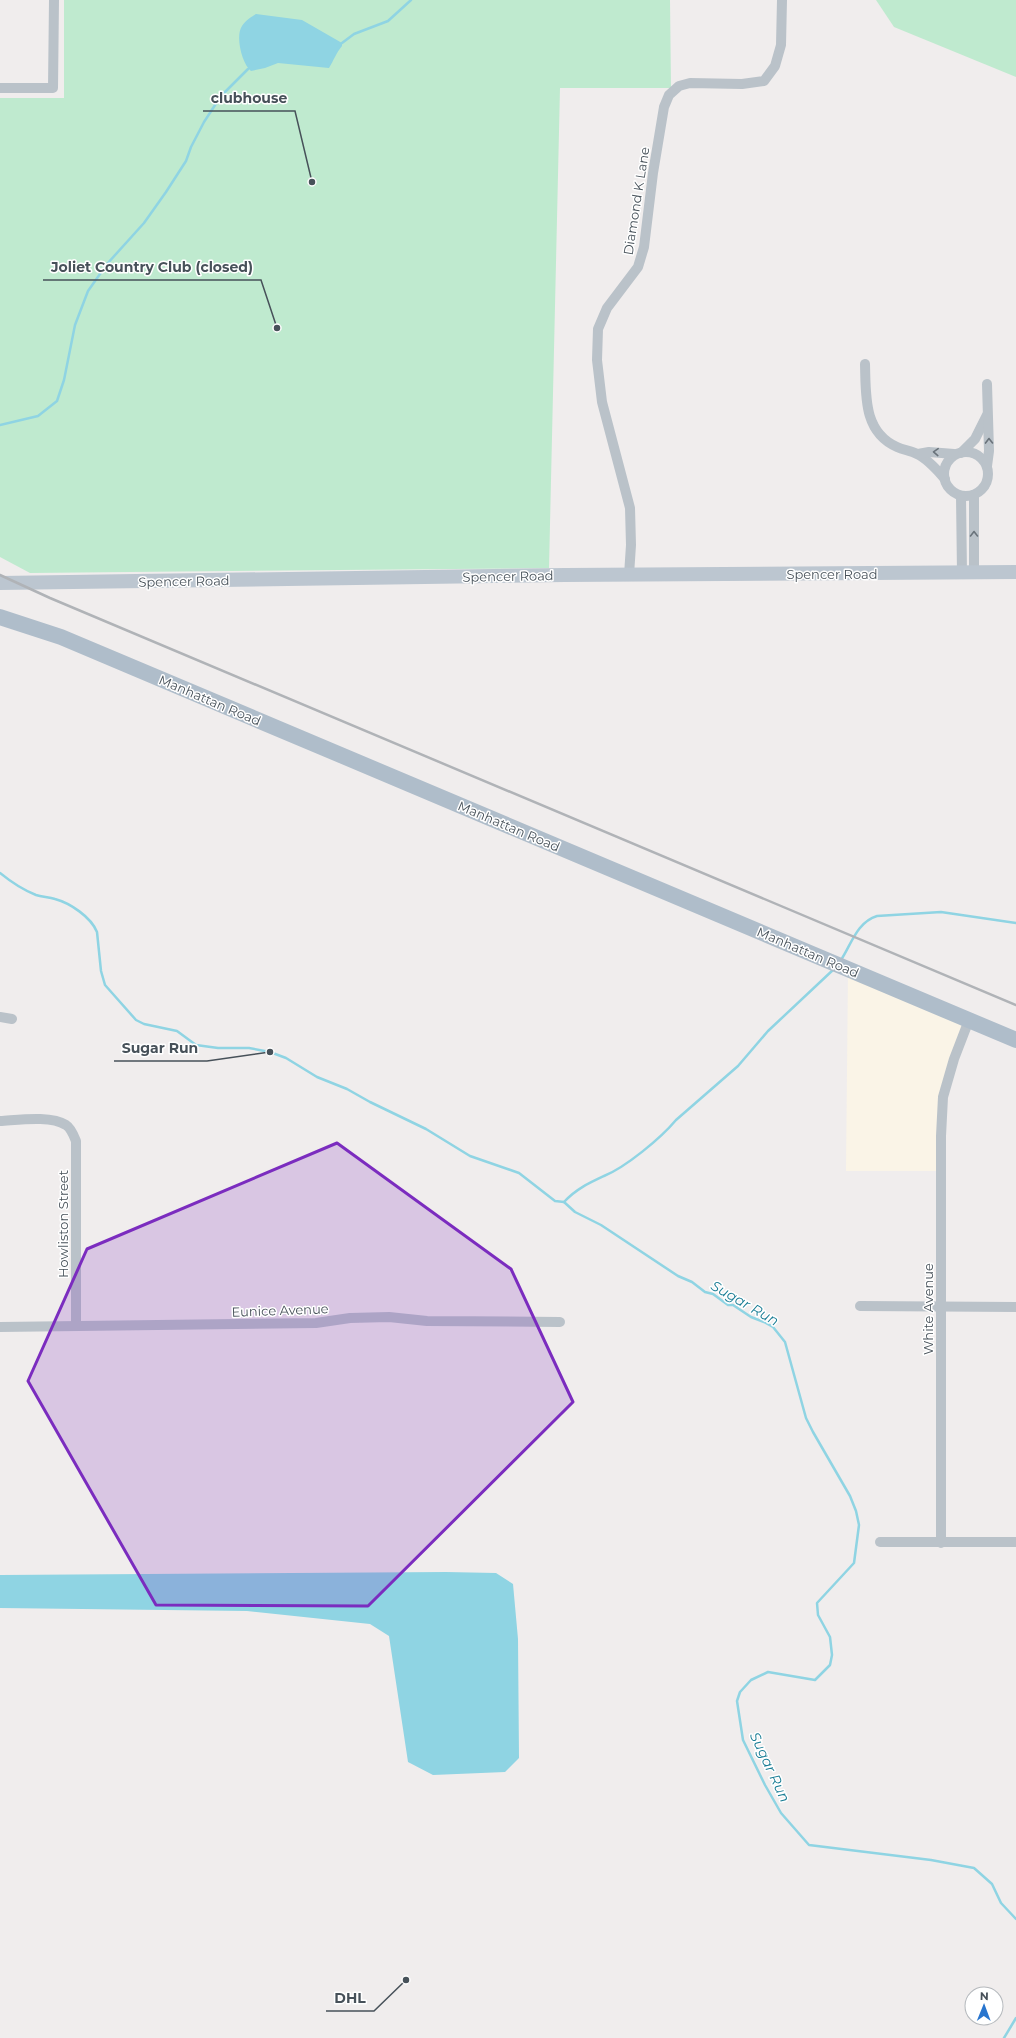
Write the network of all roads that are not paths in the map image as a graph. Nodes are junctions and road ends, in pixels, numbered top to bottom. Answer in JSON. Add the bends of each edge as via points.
{"nodes":[{"id":1,"x":54,"y":0,"type":"edge"},
{"id":2,"x":782,"y":0,"type":"edge"},
{"id":3,"x":0,"y":88,"type":"edge"},
{"id":4,"x":865,"y":364,"type":"dead end"},
{"id":5,"x":987,"y":384,"type":"dead end"},
{"id":6,"x":987,"y":415,"type":"junction"},
{"id":7,"x":918,"y":454,"type":"junction"},
{"id":8,"x":958,"y":454,"type":"junction"},
{"id":9,"x":987,"y":466,"type":"junction"},
{"id":10,"x":945,"y":479,"type":"junction"},
{"id":11,"x":974,"y":495,"type":"junction"},
{"id":12,"x":961,"y":496,"type":"junction"},
{"id":13,"x":1016,"y":572,"type":"edge"},
{"id":14,"x":968,"y":573,"type":"junction"},
{"id":15,"x":629,"y":575,"type":"junction"},
{"id":16,"x":0,"y":583,"type":"edge"},
{"id":17,"x":0,"y":617,"type":"edge"},
{"id":18,"x":0,"y":1017,"type":"edge"},
{"id":19,"x":12,"y":1019,"type":"dead end"},
{"id":20,"x":969,"y":1020,"type":"junction"},
{"id":21,"x":1016,"y":1040,"type":"edge"},
{"id":22,"x":0,"y":1121,"type":"edge"},
{"id":23,"x":860,"y":1306,"type":"dead end"},
{"id":24,"x":1016,"y":1306,"type":"edge"},
{"id":25,"x":941,"y":1307,"type":"junction"},
{"id":26,"x":560,"y":1322,"type":"dead end"},
{"id":27,"x":76,"y":1326,"type":"junction"},
{"id":28,"x":0,"y":1327,"type":"edge"},
{"id":29,"x":880,"y":1542,"type":"dead end"},
{"id":30,"x":941,"y":1542,"type":"junction"},
{"id":31,"x":1016,"y":1542,"type":"edge"}],
"edges":[{"from":1,"to":3,"type":"street","via":[[53,88]]},
{"from":2,"to":15,"type":"street","name":"Diamond K Lane","via":[[781,45],[775,66],[764,81],[742,84],[690,84],[679,86],[669,95],[664,107],[644,247],[638,267],[607,308],[598,329],[597,360],[602,402],[630,508],[632,545]]},
{"from":4,"to":7,"type":"street","via":[[866,403],[875,428],[895,447]]},
{"from":5,"to":6,"type":"street"},
{"from":6,"to":8,"type":"street","via":[[975,439]]},
{"from":9,"to":6,"type":"street","one_way":true},
{"from":8,"to":7,"type":"street","one_way":true},
{"from":7,"to":10,"type":"street"},
{"from":8,"to":9,"type":"street","via":[[976,455]]},
{"from":8,"to":10,"type":"street","via":[[946,466]]},
{"from":9,"to":11,"type":"street","via":[[988,481],[984,488]]},
{"from":10,"to":12,"type":"street","via":[[951,491]]},
{"from":11,"to":12,"type":"street"},
{"from":14,"to":11,"type":"street","one_way":true},
{"from":12,"to":14,"type":"street"},
{"from":13,"to":14,"type":"street","name":"Spencer Road"},
{"from":14,"to":15,"type":"street","name":"Spencer Road"},
{"from":15,"to":16,"type":"street","name":"Spencer Road"},
{"from":17,"to":20,"type":"main road","name":"Manhattan Road","via":[[61,637]]},
{"from":18,"to":19,"type":"street"},
{"from":20,"to":21,"type":"main road","name":"Manhattan Road"},
{"from":20,"to":25,"type":"street","name":"White Avenue","via":[[943,1097],[940,1136]]},
{"from":22,"to":27,"type":"street","name":"Howliston Street","via":[[47,1120],[67,1126],[76,1141]]},
{"from":23,"to":25,"type":"street"},
{"from":24,"to":25,"type":"street"},
{"from":25,"to":30,"type":"street","name":"White Avenue"},
{"from":26,"to":27,"type":"street","name":"Eunice Avenue","via":[[427,1321],[389,1317],[350,1318],[316,1323]]},
{"from":27,"to":28,"type":"street","name":"Eunice Avenue"},
{"from":29,"to":30,"type":"street"},
{"from":30,"to":31,"type":"street"}]}
